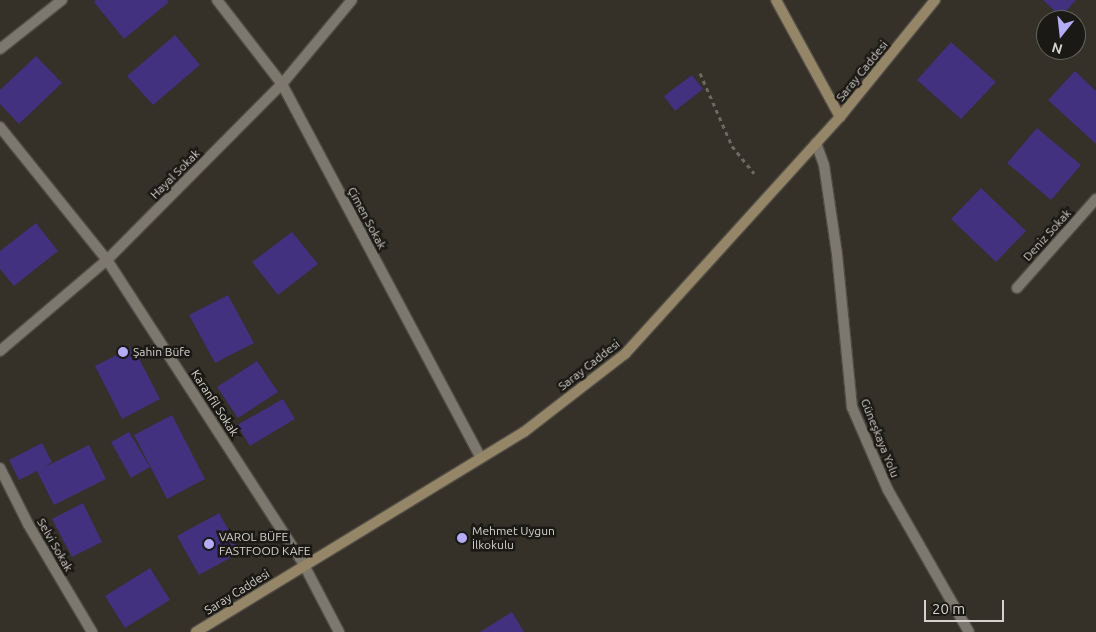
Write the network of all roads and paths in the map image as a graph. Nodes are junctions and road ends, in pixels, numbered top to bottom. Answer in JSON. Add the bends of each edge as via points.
{"nodes":[{"id":1,"x":62,"y":0,"type":"edge"},
{"id":2,"x":217,"y":0,"type":"edge"},
{"id":3,"x":352,"y":0,"type":"edge"},
{"id":4,"x":776,"y":0,"type":"edge"},
{"id":5,"x":935,"y":0,"type":"edge"},
{"id":6,"x":0,"y":49,"type":"edge"},
{"id":7,"x":700,"y":72,"type":"dead end"},
{"id":8,"x":282,"y":84,"type":"junction"},
{"id":9,"x":840,"y":117,"type":"junction"},
{"id":10,"x":0,"y":127,"type":"edge"},
{"id":11,"x":816,"y":143,"type":"junction"},
{"id":12,"x":754,"y":173,"type":"dead end"},
{"id":13,"x":1096,"y":200,"type":"edge"},
{"id":14,"x":107,"y":260,"type":"junction"},
{"id":15,"x":1017,"y":288,"type":"dead end"},
{"id":16,"x":0,"y":351,"type":"edge"},
{"id":17,"x":480,"y":457,"type":"junction"},
{"id":18,"x":0,"y":468,"type":"edge"},
{"id":19,"x":304,"y":565,"type":"junction"},
{"id":20,"x":92,"y":632,"type":"edge"},
{"id":21,"x":196,"y":632,"type":"edge"},
{"id":22,"x":339,"y":632,"type":"edge"},
{"id":23,"x":969,"y":632,"type":"edge"}],
"edges":[{"from":1,"to":6,"type":"street"},
{"from":2,"to":8,"type":"street","name":"Çimen Sokak"},
{"from":3,"to":8,"type":"street","name":"Hayal Sokak"},
{"from":4,"to":9,"type":"street"},
{"from":5,"to":9,"type":"street","name":"Saray Caddesi"},
{"from":7,"to":12,"type":"path","via":[[732,146]]},
{"from":8,"to":14,"type":"street","name":"Hayal Sokak"},
{"from":8,"to":17,"type":"street","name":"Çimen Sokak"},
{"from":9,"to":11,"type":"street","name":"Saray Caddesi"},
{"from":10,"to":14,"type":"street","name":"Karanfil Sokak"},
{"from":11,"to":17,"type":"street","name":"Saray Caddesi","via":[[625,354],[524,432]]},
{"from":11,"to":23,"type":"street","name":"Güneşkaya Yolu","via":[[824,165],[837,254],[852,407],[888,490]]},
{"from":13,"to":15,"type":"street","name":"Deniz Sokak"},
{"from":14,"to":16,"type":"street","name":"Hayal Sokak"},
{"from":14,"to":19,"type":"street","name":"Karanfil Sokak"},
{"from":17,"to":19,"type":"street","name":"Saray Caddesi"},
{"from":18,"to":20,"type":"street","name":"Selvi Sokak","via":[[28,524]]},
{"from":19,"to":21,"type":"street","name":"Saray Caddesi"},
{"from":19,"to":22,"type":"street","name":"Karanfil Sokak"}]}
